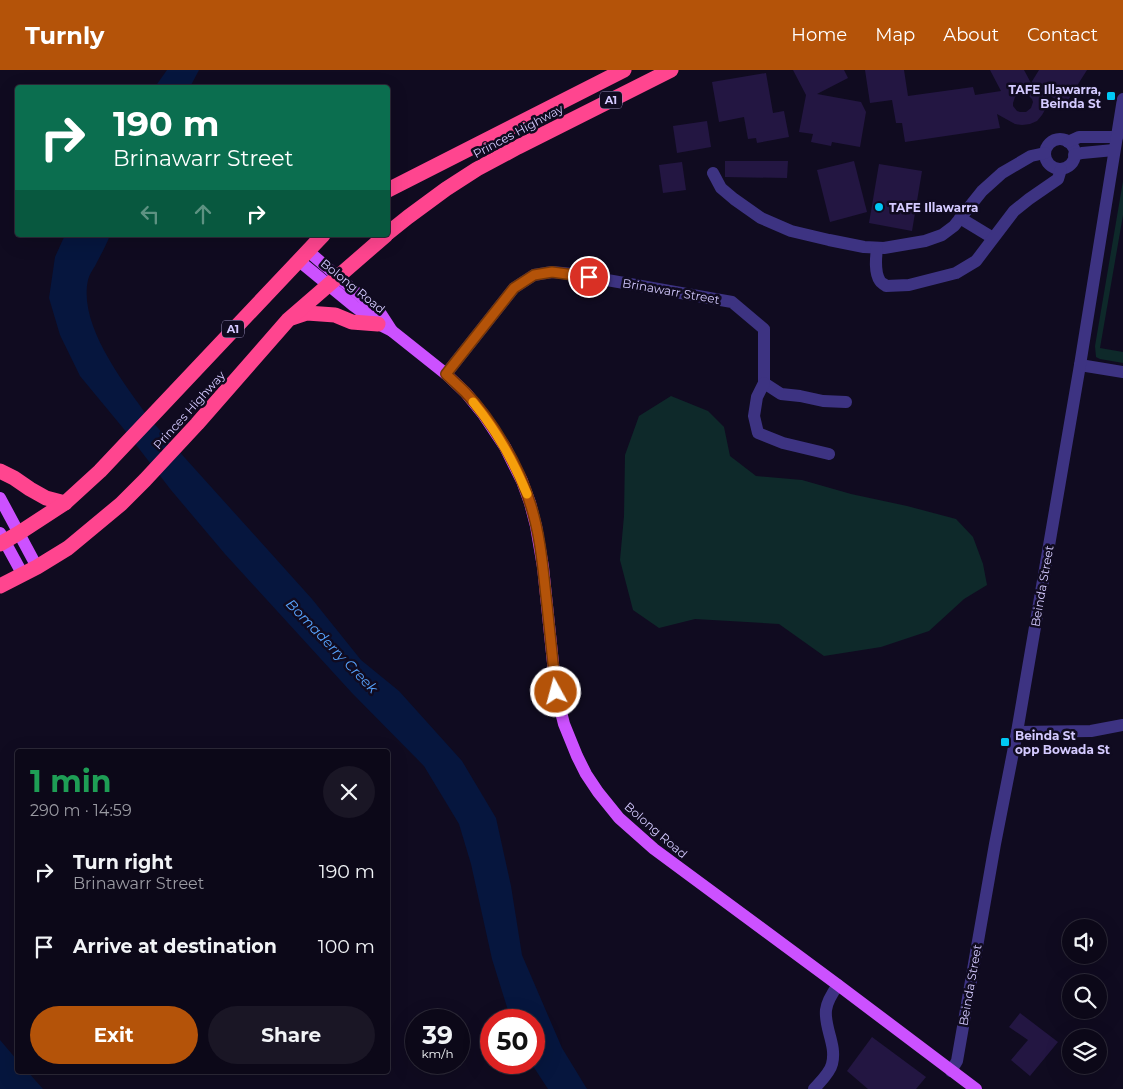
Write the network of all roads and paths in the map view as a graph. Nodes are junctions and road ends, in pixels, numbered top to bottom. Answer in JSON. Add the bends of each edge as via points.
{"nodes":[{"id":1,"x":624,"y":70,"type":"edge"},
{"id":2,"x":671,"y":70,"type":"edge"},
{"id":3,"x":1123,"y":99,"type":"edge"},
{"id":4,"x":1068,"y":142,"type":"junction"},
{"id":5,"x":1115,"y":143,"type":"junction"},
{"id":6,"x":1045,"y":153,"type":"junction"},
{"id":7,"x":1074,"y":155,"type":"junction"},
{"id":8,"x":1061,"y":169,"type":"junction"},
{"id":9,"x":713,"y":172,"type":"dead end"},
{"id":10,"x":390,"y":189,"type":"edge"},
{"id":11,"x":960,"y":218,"type":"junction"},
{"id":12,"x":390,"y":231,"type":"edge"},
{"id":13,"x":321,"y":237,"type":"edge"},
{"id":14,"x":384,"y":237,"type":"edge"},
{"id":15,"x":993,"y":238,"type":"junction"},
{"id":16,"x":877,"y":248,"type":"junction"},
{"id":17,"x":303,"y":255,"type":"junction"},
{"id":18,"x":333,"y":281,"type":"junction"},
{"id":19,"x":288,"y":320,"type":"junction"},
{"id":20,"x":378,"y":324,"type":"junction"},
{"id":21,"x":392,"y":331,"type":"junction"},
{"id":22,"x":1080,"y":364,"type":"junction"},
{"id":23,"x":1123,"y":372,"type":"edge"},
{"id":24,"x":446,"y":374,"type":"junction"},
{"id":25,"x":764,"y":383,"type":"junction"},
{"id":26,"x":846,"y":402,"type":"dead end"},
{"id":27,"x":829,"y":454,"type":"dead end"},
{"id":28,"x":0,"y":472,"type":"edge"},
{"id":29,"x":0,"y":498,"type":"edge"},
{"id":30,"x":65,"y":503,"type":"junction"},
{"id":31,"x":19,"y":534,"type":"junction"},
{"id":32,"x":1,"y":540,"type":"edge"},
{"id":33,"x":37,"y":567,"type":"junction"},
{"id":34,"x":23,"y":575,"type":"junction"},
{"id":35,"x":0,"y":586,"type":"edge"},
{"id":36,"x":1123,"y":725,"type":"edge"},
{"id":37,"x":1017,"y":732,"type":"junction"},
{"id":38,"x":838,"y":985,"type":"junction"},
{"id":39,"x":951,"y":1071,"type":"junction"},
{"id":40,"x":814,"y":1089,"type":"edge"},
{"id":41,"x":976,"y":1089,"type":"edge"}],
"edges":[{"from":1,"to":10,"type":"highway","name":"Princes Highway","number":"A1"},
{"from":2,"to":12,"type":"highway","name":"Princes Highway","number":"A1","via":[[477,169]]},
{"from":3,"to":5,"type":"street","name":"Beinda Street"},
{"from":4,"to":5,"type":"street","via":[[1079,137]]},
{"from":4,"to":6,"type":"street","via":[[1063,139],[1053,141]]},
{"from":4,"to":7,"type":"street"},
{"from":5,"to":7,"type":"street"},
{"from":5,"to":22,"type":"street","name":"Beinda Street"},
{"from":6,"to":8,"type":"street","via":[[1048,163]]},
{"from":6,"to":11,"type":"street","via":[[1032,156],[1002,173]]},
{"from":7,"to":8,"type":"street","via":[[1070,164]]},
{"from":8,"to":15,"type":"street","via":[[1058,179],[1014,211]]},
{"from":9,"to":16,"type":"street","via":[[722,188],[761,218],[791,231]]},
{"from":11,"to":15,"type":"street"},
{"from":11,"to":16,"type":"street","via":[[942,235]]},
{"from":13,"to":17,"type":"highway","name":"Princes Highway","number":"A1"},
{"from":14,"to":18,"type":"highway","name":"Princes Highway","number":"A1"},
{"from":15,"to":16,"type":"street","via":[[976,261],[956,273],[909,286],[886,286],[880,281]]},
{"from":17,"to":18,"type":"main road","name":"Bolong Road"},
{"from":17,"to":30,"type":"highway","name":"Princes Highway","number":"A1","via":[[100,471]]},
{"from":18,"to":19,"type":"highway","name":"Princes Highway","number":"A1"},
{"from":18,"to":20,"type":"main road","name":"Bolong Road","via":[[348,302]]},
{"from":18,"to":21,"type":"main road","name":"Bolong Road","via":[[360,296],[381,314]]},
{"from":19,"to":20,"type":"highway","via":[[307,313]]},
{"from":19,"to":33,"type":"highway","name":"Princes Highway","number":"A1","via":[[197,424],[121,504]]},
{"from":20,"to":21,"type":"main road","name":"Bolong Road"},
{"from":21,"to":24,"type":"main road","name":"Bolong Road"},
{"from":22,"to":23,"type":"street"},
{"from":22,"to":37,"type":"street","name":"Beinda Street"},
{"from":24,"to":25,"type":"street","name":"Brinawarr Street","via":[[514,288],[534,275],[552,272],[732,302],[764,329]]},
{"from":24,"to":38,"type":"main road","name":"Bolong Road","via":[[483,414],[505,447],[530,503],[543,567],[556,692],[564,724],[590,780],[619,818],[654,849]]},
{"from":25,"to":26,"type":"street","via":[[780,394]]},
{"from":25,"to":27,"type":"street","via":[[754,416],[758,433]]},
{"from":28,"to":30,"type":"highway","via":[[46,498]]},
{"from":29,"to":31,"type":"main road"},
{"from":30,"to":31,"type":"highway","name":"Princes Highway","number":"A1"},
{"from":31,"to":32,"type":"highway","name":"Princes Highway","number":"A1"},
{"from":31,"to":33,"type":"main road"},
{"from":32,"to":34,"type":"main road"},
{"from":33,"to":34,"type":"highway","name":"Princes Highway","number":"A1"},
{"from":34,"to":35,"type":"highway","name":"Princes Highway","number":"A1"},
{"from":36,"to":37,"type":"street","via":[[1092,730]]},
{"from":37,"to":39,"type":"street","name":"Beinda Street","via":[[957,1061]]},
{"from":38,"to":39,"type":"main road","name":"Bolong Road"},
{"from":38,"to":40,"type":"street","via":[[826,1009],[834,1051],[832,1065]]},
{"from":39,"to":41,"type":"main road","name":"Bolong Road"}]}
